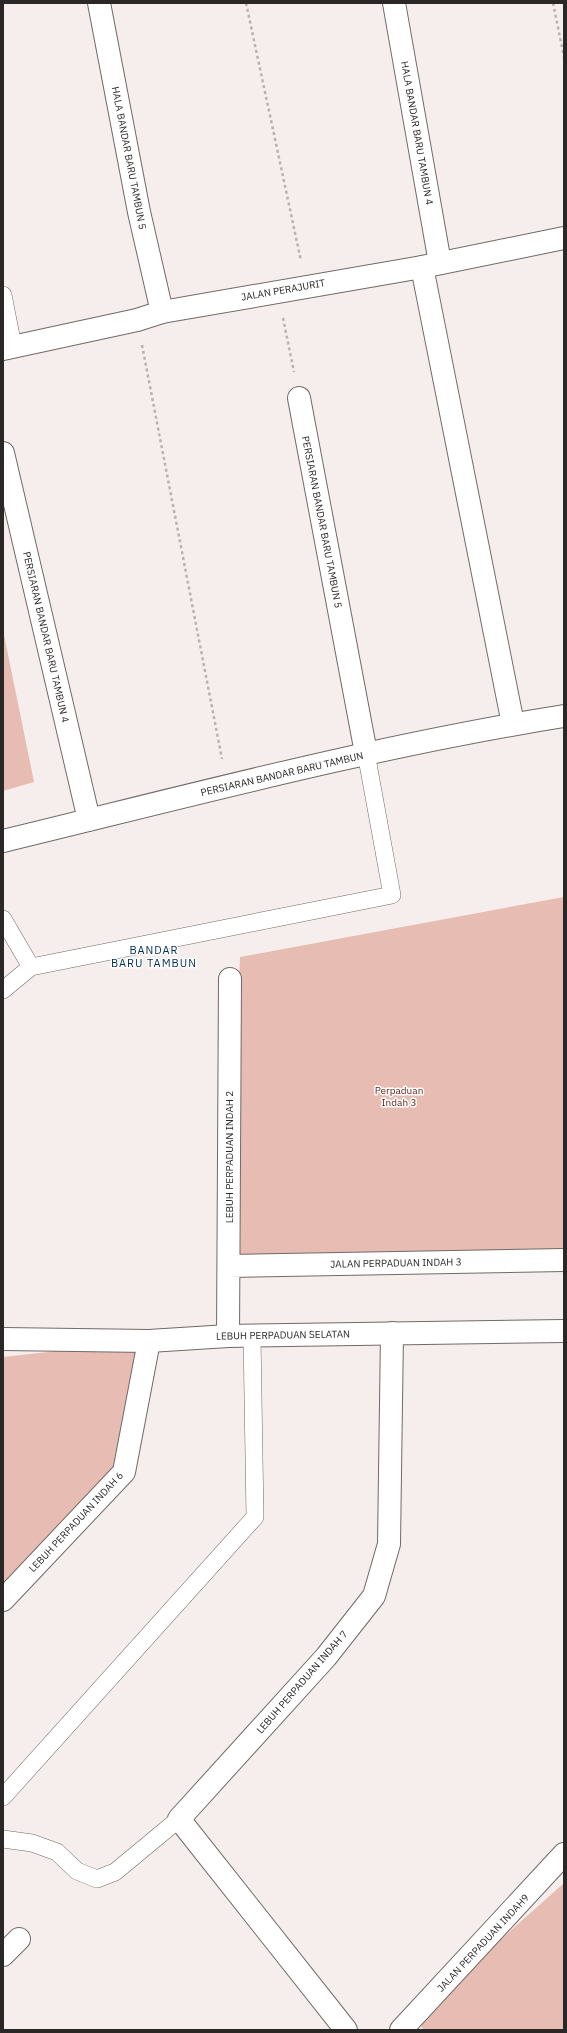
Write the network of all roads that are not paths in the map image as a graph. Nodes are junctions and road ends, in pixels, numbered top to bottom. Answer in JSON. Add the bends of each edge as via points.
{"nodes":[{"id":1,"x":99,"y":3,"type":"edge"},
{"id":2,"x":394,"y":3,"type":"edge"},
{"id":3,"x":564,"y":238,"type":"edge"},
{"id":4,"x":431,"y":265,"type":"junction"},
{"id":5,"x":3,"y":295,"type":"edge"},
{"id":6,"x":162,"y":312,"type":"junction"},
{"id":7,"x":8,"y":348,"type":"edge"},
{"id":8,"x":299,"y":398,"type":"road end"},
{"id":9,"x":3,"y":453,"type":"edge"},
{"id":10,"x":564,"y":716,"type":"edge"},
{"id":11,"x":513,"y":724,"type":"junction"},
{"id":12,"x":366,"y":753,"type":"junction"},
{"id":13,"x":88,"y":820,"type":"junction"},
{"id":14,"x":3,"y":841,"type":"edge"},
{"id":15,"x":3,"y":919,"type":"edge"},
{"id":16,"x":31,"y":967,"type":"junction"},
{"id":17,"x":230,"y":979,"type":"dead end"},
{"id":18,"x":3,"y":990,"type":"edge"},
{"id":19,"x":564,"y":1260,"type":"edge"},
{"id":20,"x":228,"y":1266,"type":"junction"},
{"id":21,"x":564,"y":1331,"type":"edge"},
{"id":22,"x":392,"y":1333,"type":"junction"},
{"id":23,"x":228,"y":1336,"type":"junction"},
{"id":24,"x":252,"y":1336,"type":"junction"},
{"id":25,"x":3,"y":1339,"type":"edge"},
{"id":26,"x":149,"y":1341,"type":"junction"},
{"id":27,"x":3,"y":1600,"type":"edge"},
{"id":28,"x":3,"y":1797,"type":"edge"},
{"id":29,"x":179,"y":1819,"type":"junction"},
{"id":30,"x":3,"y":1839,"type":"edge"},
{"id":31,"x":564,"y":1854,"type":"edge"},
{"id":32,"x":19,"y":1939,"type":"dead end"},
{"id":33,"x":3,"y":1954,"type":"edge"},
{"id":34,"x":346,"y":2030,"type":"edge"},
{"id":35,"x":401,"y":2030,"type":"edge"}],
"edges":[{"from":1,"to":6,"type":"street","name":"HALA BANDAR BARU TAMBUN 5","via":[[139,212]]},
{"from":2,"to":4,"type":"street","name":"HALA BANDAR BARU TAMBUN 4"},
{"from":3,"to":4,"type":"street","name":"JALAN PERAJURIT"},
{"from":4,"to":6,"type":"street","name":"JALAN PERAJURIT"},
{"from":4,"to":11,"type":"street","name":"HALA BANDAR BARU TAMBUN 4"},
{"from":5,"to":7,"type":"lane"},
{"from":6,"to":7,"type":"street","name":"JALAN PERAJURIT","via":[[137,320]]},
{"from":8,"to":12,"type":"street","name":"PERSIARAN BANDAR BARU TAMBUN 5"},
{"from":9,"to":13,"type":"street","name":"PERSIARAN BANDAR BARU TAMBUN 4"},
{"from":10,"to":11,"type":"street","name":"PERSIARAN BANDAR BARU TAMBUN"},
{"from":11,"to":12,"type":"street","name":"PERSIARAN BANDAR BARU TAMBUN"},
{"from":12,"to":13,"type":"street","name":"PERSIARAN BANDAR BARU TAMBUN"},
{"from":12,"to":16,"type":"lane","via":[[392,895]]},
{"from":13,"to":14,"type":"street","name":"PERSIARAN BANDAR BARU TAMBUN"},
{"from":15,"to":16,"type":"lane"},
{"from":16,"to":18,"type":"lane"},
{"from":17,"to":20,"type":"street","name":"LEBUH PERPADUAN INDAH 2"},
{"from":19,"to":20,"type":"street","name":"JALAN PERPADUAN INDAH 3"},
{"from":20,"to":23,"type":"street","name":"LEBUH PERPADUAN INDAH 2"},
{"from":21,"to":22,"type":"street","name":"LEBUH PERPADUAN SELATAN"},
{"from":22,"to":24,"type":"street","name":"LEBUH PERPADUAN SELATAN"},
{"from":22,"to":29,"type":"street","name":"LEBUH PERPADUAN INDAH 7","via":[[389,1544],[374,1596],[326,1658]]},
{"from":23,"to":24,"type":"street","name":"LEBUH PERPADUAN SELATAN"},
{"from":23,"to":26,"type":"street","name":"LEBUH PERPADUAN SELATAN"},
{"from":24,"to":28,"type":"lane","via":[[254,1517]]},
{"from":25,"to":26,"type":"street","name":"LEBUH PERPADUAN SELATAN"},
{"from":26,"to":27,"type":"street","name":"LEBUH PERPADUAN INDAH 6","via":[[124,1472]]},
{"from":29,"to":30,"type":"lane","via":[[115,1872],[97,1879],[77,1871],[57,1852],[32,1843]]},
{"from":29,"to":34,"type":"street"},
{"from":31,"to":35,"type":"street","name":"JALAN PERPADUAN INDAH9"},
{"from":32,"to":33,"type":"street"}]}
